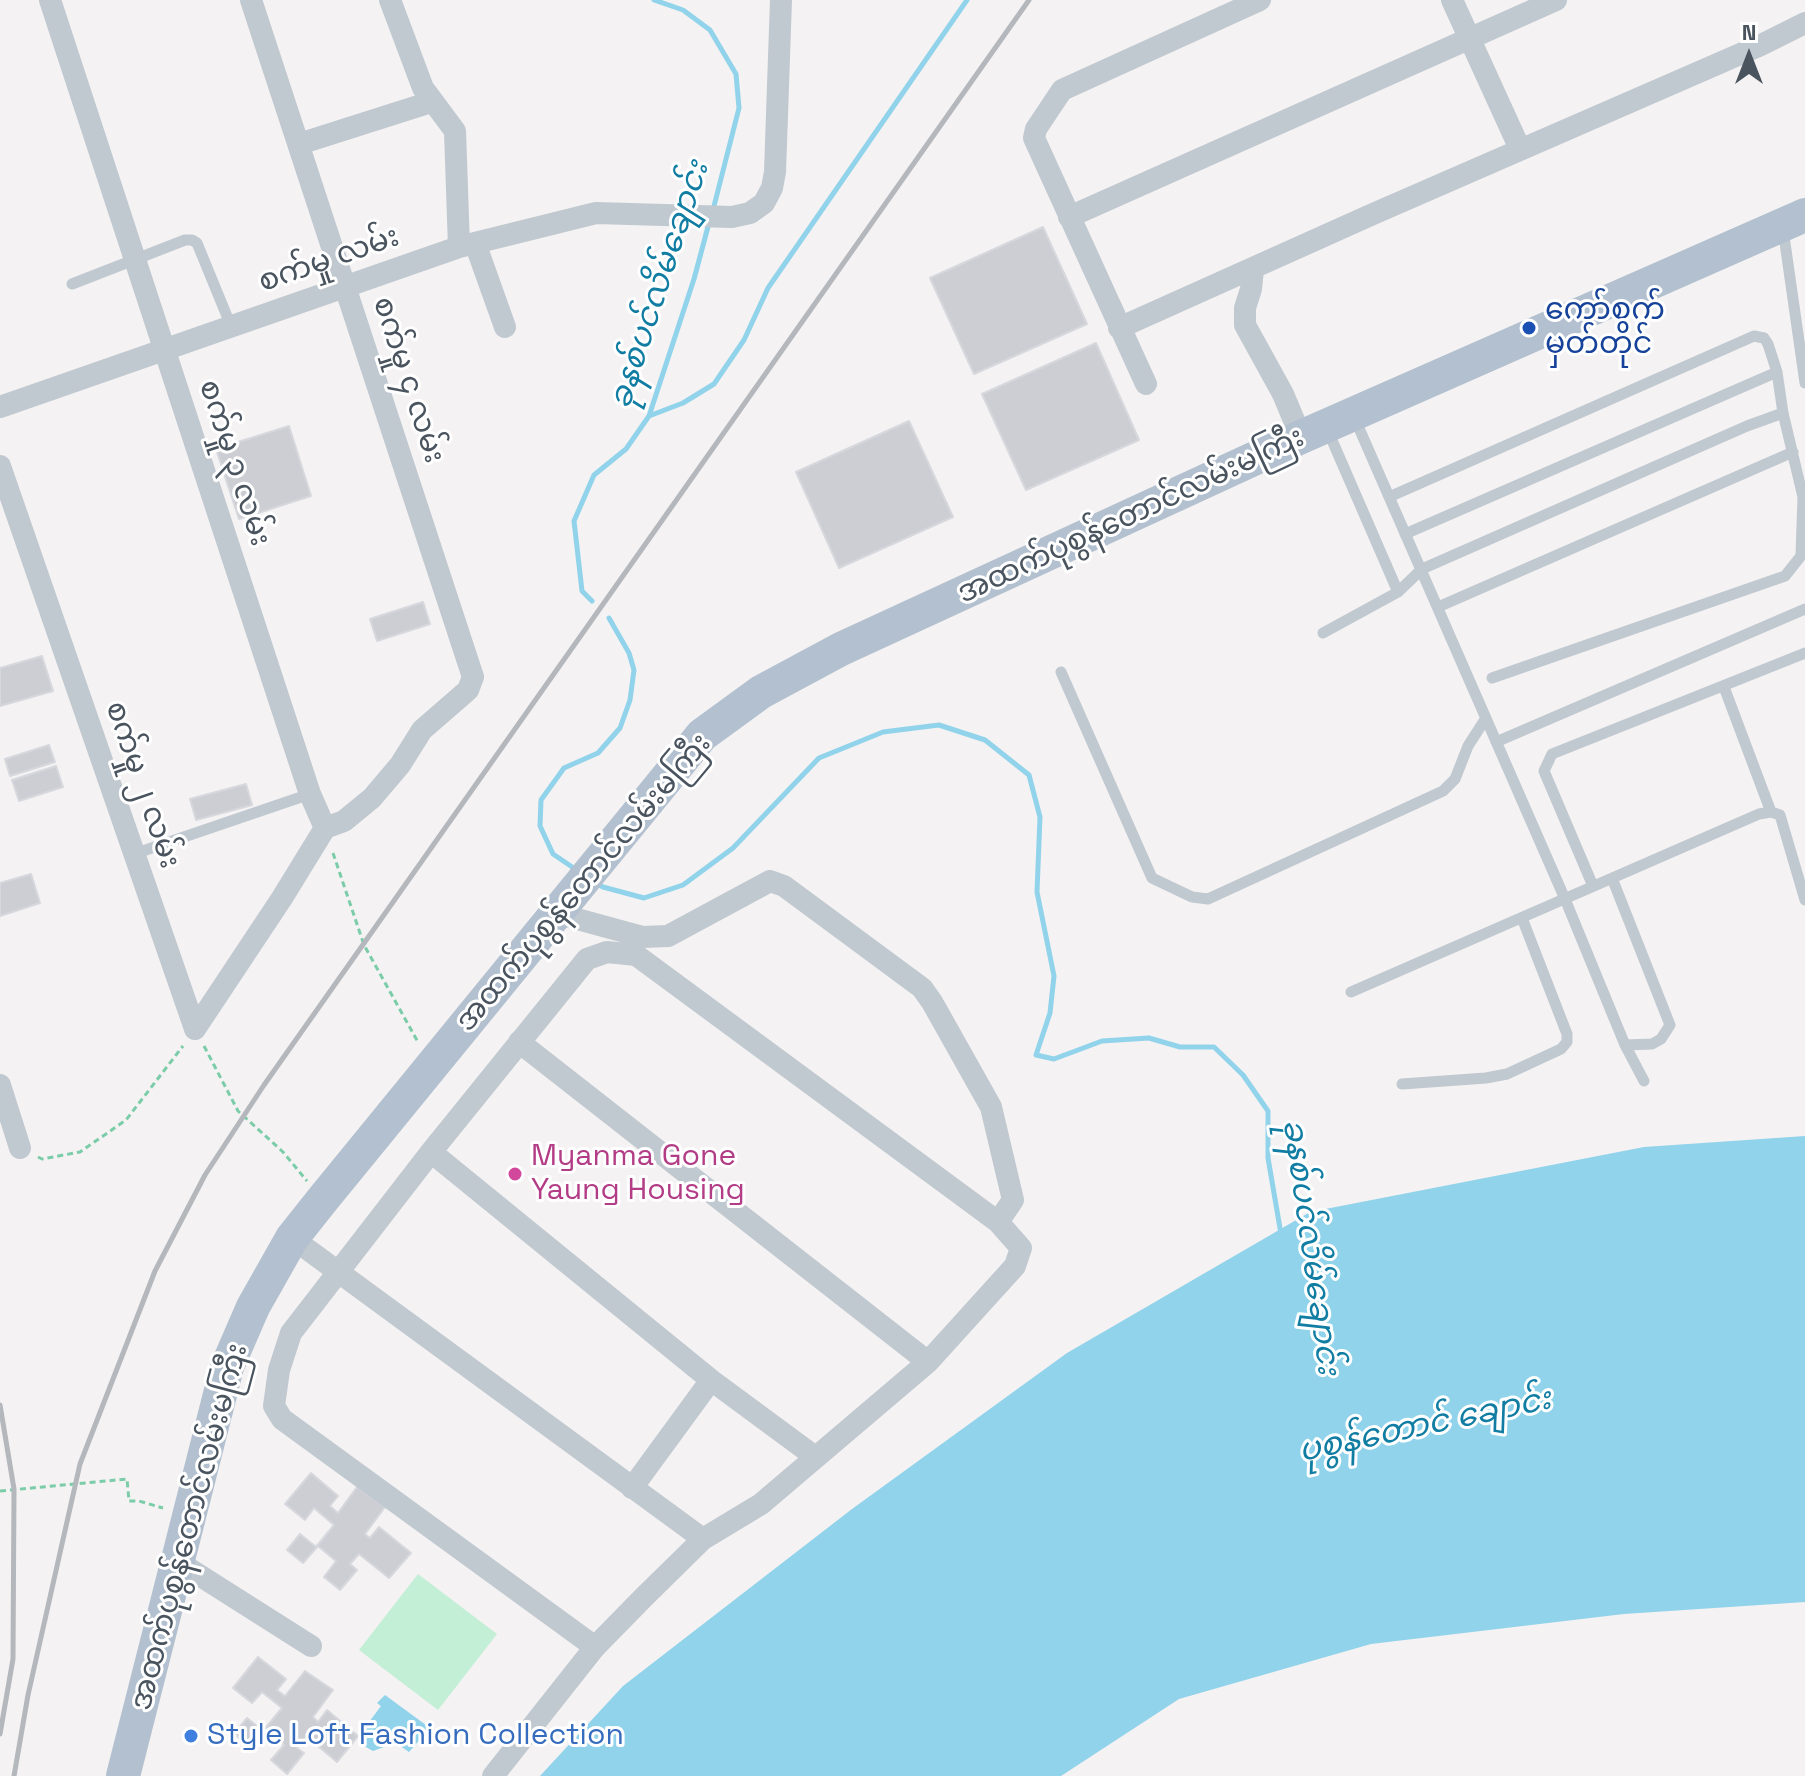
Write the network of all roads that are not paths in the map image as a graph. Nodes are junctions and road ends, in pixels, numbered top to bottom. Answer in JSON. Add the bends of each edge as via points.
{"nodes":[{"id":1,"x":50,"y":0,"type":"edge"},
{"id":2,"x":251,"y":0,"type":"edge"},
{"id":3,"x":390,"y":0,"type":"edge"},
{"id":4,"x":781,"y":0,"type":"edge"},
{"id":5,"x":1260,"y":0,"type":"edge"},
{"id":6,"x":1452,"y":0,"type":"edge"},
{"id":7,"x":1556,"y":0,"type":"edge"},
{"id":8,"x":1805,"y":23,"type":"edge"},
{"id":9,"x":1470,"y":39,"type":"junction"},
{"id":10,"x":431,"y":102,"type":"junction"},
{"id":11,"x":299,"y":144,"type":"junction"},
{"id":12,"x":1520,"y":149,"type":"junction"},
{"id":13,"x":1069,"y":217,"type":"junction"},
{"id":14,"x":1794,"y":220,"type":"edge"},
{"id":15,"x":467,"y":245,"type":"junction"},
{"id":16,"x":136,"y":259,"type":"junction"},
{"id":17,"x":1253,"y":269,"type":"junction"},
{"id":18,"x":72,"y":284,"type":"dead end"},
{"id":19,"x":346,"y":285,"type":"junction"},
{"id":20,"x":231,"y":326,"type":"junction"},
{"id":21,"x":505,"y":327,"type":"dead end"},
{"id":22,"x":1119,"y":328,"type":"junction"},
{"id":23,"x":165,"y":349,"type":"junction"},
{"id":24,"x":1777,"y":372,"type":"junction"},
{"id":25,"x":1805,"y":383,"type":"edge"},
{"id":26,"x":1146,"y":384,"type":"dead end"},
{"id":27,"x":0,"y":407,"type":"edge"},
{"id":28,"x":1783,"y":413,"type":"junction"},
{"id":29,"x":1327,"y":426,"type":"junction"},
{"id":30,"x":1793,"y":452,"type":"junction"},
{"id":31,"x":0,"y":466,"type":"edge"},
{"id":32,"x":1389,"y":497,"type":"junction"},
{"id":33,"x":1405,"y":534,"type":"junction"},
{"id":34,"x":1422,"y":569,"type":"junction"},
{"id":35,"x":1398,"y":592,"type":"junction"},
{"id":36,"x":1438,"y":607,"type":"junction"},
{"id":37,"x":1805,"y":609,"type":"edge"},
{"id":38,"x":1323,"y":633,"type":"dead end"},
{"id":39,"x":1805,"y":653,"type":"edge"},
{"id":40,"x":1061,"y":672,"type":"dead end"},
{"id":41,"x":1492,"y":678,"type":"dead end"},
{"id":42,"x":1724,"y":687,"type":"junction"},
{"id":43,"x":1486,"y":718,"type":"junction"},
{"id":44,"x":1496,"y":742,"type":"junction"},
{"id":45,"x":310,"y":794,"type":"junction"},
{"id":46,"x":1771,"y":812,"type":"junction"},
{"id":47,"x":325,"y":828,"type":"junction"},
{"id":48,"x":134,"y":854,"type":"junction"},
{"id":49,"x":1612,"y":878,"type":"junction"},
{"id":50,"x":1593,"y":886,"type":"junction"},
{"id":51,"x":1565,"y":899,"type":"junction"},
{"id":52,"x":1805,"y":900,"type":"edge"},
{"id":53,"x":563,"y":903,"type":"junction"},
{"id":54,"x":1522,"y":918,"type":"junction"},
{"id":55,"x":1351,"y":992,"type":"dead end"},
{"id":56,"x":519,"y":1042,"type":"junction"},
{"id":57,"x":1625,"y":1045,"type":"junction"},
{"id":58,"x":1644,"y":1081,"type":"dead end"},
{"id":59,"x":1402,"y":1084,"type":"dead end"},
{"id":60,"x":0,"y":1085,"type":"edge"},
{"id":61,"x":20,"y":1148,"type":"road end"},
{"id":62,"x":431,"y":1152,"type":"junction"},
{"id":63,"x":998,"y":1222,"type":"junction"},
{"id":64,"x":292,"y":1238,"type":"junction"},
{"id":65,"x":339,"y":1270,"type":"junction"},
{"id":66,"x":928,"y":1362,"type":"junction"},
{"id":67,"x":711,"y":1380,"type":"junction"},
{"id":68,"x":814,"y":1456,"type":"junction"},
{"id":69,"x":632,"y":1488,"type":"junction"},
{"id":70,"x":703,"y":1539,"type":"junction"},
{"id":71,"x":177,"y":1561,"type":"junction"},
{"id":72,"x":311,"y":1646,"type":"dead end"},
{"id":73,"x":595,"y":1647,"type":"junction"},
{"id":74,"x":123,"y":1776,"type":"edge"},
{"id":75,"x":493,"y":1776,"type":"edge"}],
"edges":[{"from":1,"to":16,"type":"street","name":"စက်မှု ၃ လမ်း"},
{"from":2,"to":11,"type":"street","name":"စက်မှု ၄ လမ်း"},
{"from":3,"to":10,"type":"street"},
{"from":4,"to":15,"type":"street","name":"စက်မှု လမ်း","via":[[775,172],[764,203],[732,217],[596,213]]},
{"from":5,"to":13,"type":"street","via":[[1062,90],[1034,138]]},
{"from":6,"to":9,"type":"street"},
{"from":7,"to":9,"type":"street"},
{"from":8,"to":12,"type":"street"},
{"from":9,"to":12,"type":"street"},
{"from":9,"to":13,"type":"street"},
{"from":10,"to":11,"type":"street"},
{"from":10,"to":15,"type":"street","via":[[455,131]]},
{"from":11,"to":19,"type":"street","name":"စက်မှု ၄ လမ်း"},
{"from":12,"to":17,"type":"street"},
{"from":13,"to":22,"type":"street"},
{"from":14,"to":25,"type":"lane"},
{"from":14,"to":29,"type":"main road","name":"အထက်ပုစွန်တောင်လမ်းမကြီး"},
{"from":15,"to":19,"type":"street","name":"စက်မှု လမ်း"},
{"from":15,"to":21,"type":"street"},
{"from":16,"to":18,"type":"lane"},
{"from":16,"to":20,"type":"lane","via":[[185,240],[197,243]]},
{"from":16,"to":23,"type":"street","name":"စက်မှု ၃ လမ်း"},
{"from":17,"to":22,"type":"street"},
{"from":17,"to":29,"type":"street","via":[[1245,325],[1283,394]]},
{"from":19,"to":20,"type":"street","name":"စက်မှု လမ်း"},
{"from":19,"to":47,"type":"street","name":"စက်မှု ၄ လမ်း","via":[[473,677],[468,690],[422,730],[372,798],[344,821]]},
{"from":20,"to":23,"type":"street","name":"စက်မှု လမ်း"},
{"from":22,"to":26,"type":"street"},
{"from":23,"to":27,"type":"street","name":"စက်မှု လမ်း"},
{"from":23,"to":45,"type":"street","name":"စက်မှု ၃ လမ်း"},
{"from":24,"to":28,"type":"lane"},
{"from":24,"to":32,"type":"lane","via":[[1768,344],[1754,336]]},
{"from":24,"to":33,"type":"lane"},
{"from":28,"to":30,"type":"lane"},
{"from":28,"to":34,"type":"lane"},
{"from":29,"to":32,"type":"lane"},
{"from":29,"to":35,"type":"lane"},
{"from":29,"to":53,"type":"main road","name":"အထက်ပုစွန်တောင်လမ်းမကြီး","via":[[841,649],[761,692],[702,735]]},
{"from":30,"to":36,"type":"lane"},
{"from":30,"to":41,"type":"lane","via":[[1803,497],[1803,543],[1801,556],[1785,576]]},
{"from":31,"to":48,"type":"street","name":"စက်မှု ၂ လမ်း"},
{"from":32,"to":33,"type":"lane"},
{"from":33,"to":34,"type":"lane"},
{"from":34,"to":35,"type":"lane"},
{"from":34,"to":36,"type":"lane"},
{"from":35,"to":38,"type":"lane"},
{"from":36,"to":43,"type":"lane"},
{"from":37,"to":44,"type":"lane"},
{"from":39,"to":42,"type":"lane"},
{"from":40,"to":43,"type":"lane","via":[[1152,878],[1208,899],[1443,791],[1455,779]]},
{"from":42,"to":46,"type":"lane"},
{"from":42,"to":50,"type":"lane","via":[[1559,750],[1548,759],[1544,771]]},
{"from":43,"to":44,"type":"lane"},
{"from":44,"to":51,"type":"lane"},
{"from":45,"to":47,"type":"street","name":"စက်မှု ၃ လမ်း"},
{"from":45,"to":48,"type":"lane"},
{"from":46,"to":49,"type":"lane"},
{"from":46,"to":52,"type":"lane","via":[[1780,815]]},
{"from":47,"to":48,"type":"street","name":"စက်မှု ၂ လမ်း","via":[[195,1029]]},
{"from":49,"to":50,"type":"lane"},
{"from":49,"to":57,"type":"lane","via":[[1670,1025],[1652,1044]]},
{"from":50,"to":51,"type":"lane"},
{"from":51,"to":54,"type":"lane"},
{"from":51,"to":57,"type":"lane"},
{"from":53,"to":63,"type":"street","via":[[643,937],[668,936],[770,881],[784,886],[922,988],[932,1002],[991,1107],[1013,1200]]},
{"from":53,"to":64,"type":"main road","name":"အထက်ပုစွန်တောင်လမ်းမကြီး"},
{"from":54,"to":55,"type":"lane"},
{"from":54,"to":59,"type":"lane","via":[[1567,1042],[1507,1074]]},
{"from":56,"to":62,"type":"street"},
{"from":56,"to":63,"type":"street","via":[[587,959],[607,952],[636,955]]},
{"from":56,"to":66,"type":"street"},
{"from":57,"to":58,"type":"lane"},
{"from":60,"to":61,"type":"street"},
{"from":62,"to":65,"type":"street"},
{"from":62,"to":67,"type":"street"},
{"from":63,"to":66,"type":"street","via":[[1021,1248],[1015,1266]]},
{"from":64,"to":65,"type":"street"},
{"from":64,"to":71,"type":"main road","name":"အထက်ပုစွန်တောင်လမ်းမကြီး","via":[[227,1367]]},
{"from":65,"to":69,"type":"street"},
{"from":65,"to":73,"type":"street","via":[[291,1333],[274,1406],[282,1419]]},
{"from":66,"to":68,"type":"street"},
{"from":67,"to":68,"type":"street"},
{"from":67,"to":69,"type":"street"},
{"from":68,"to":70,"type":"street","via":[[761,1504]]},
{"from":69,"to":70,"type":"street"},
{"from":70,"to":73,"type":"street"},
{"from":71,"to":72,"type":"street"},
{"from":71,"to":74,"type":"main road","name":"အထက်ပုစွန်တောင်လမ်းမကြီး"},
{"from":73,"to":75,"type":"street"}]}
